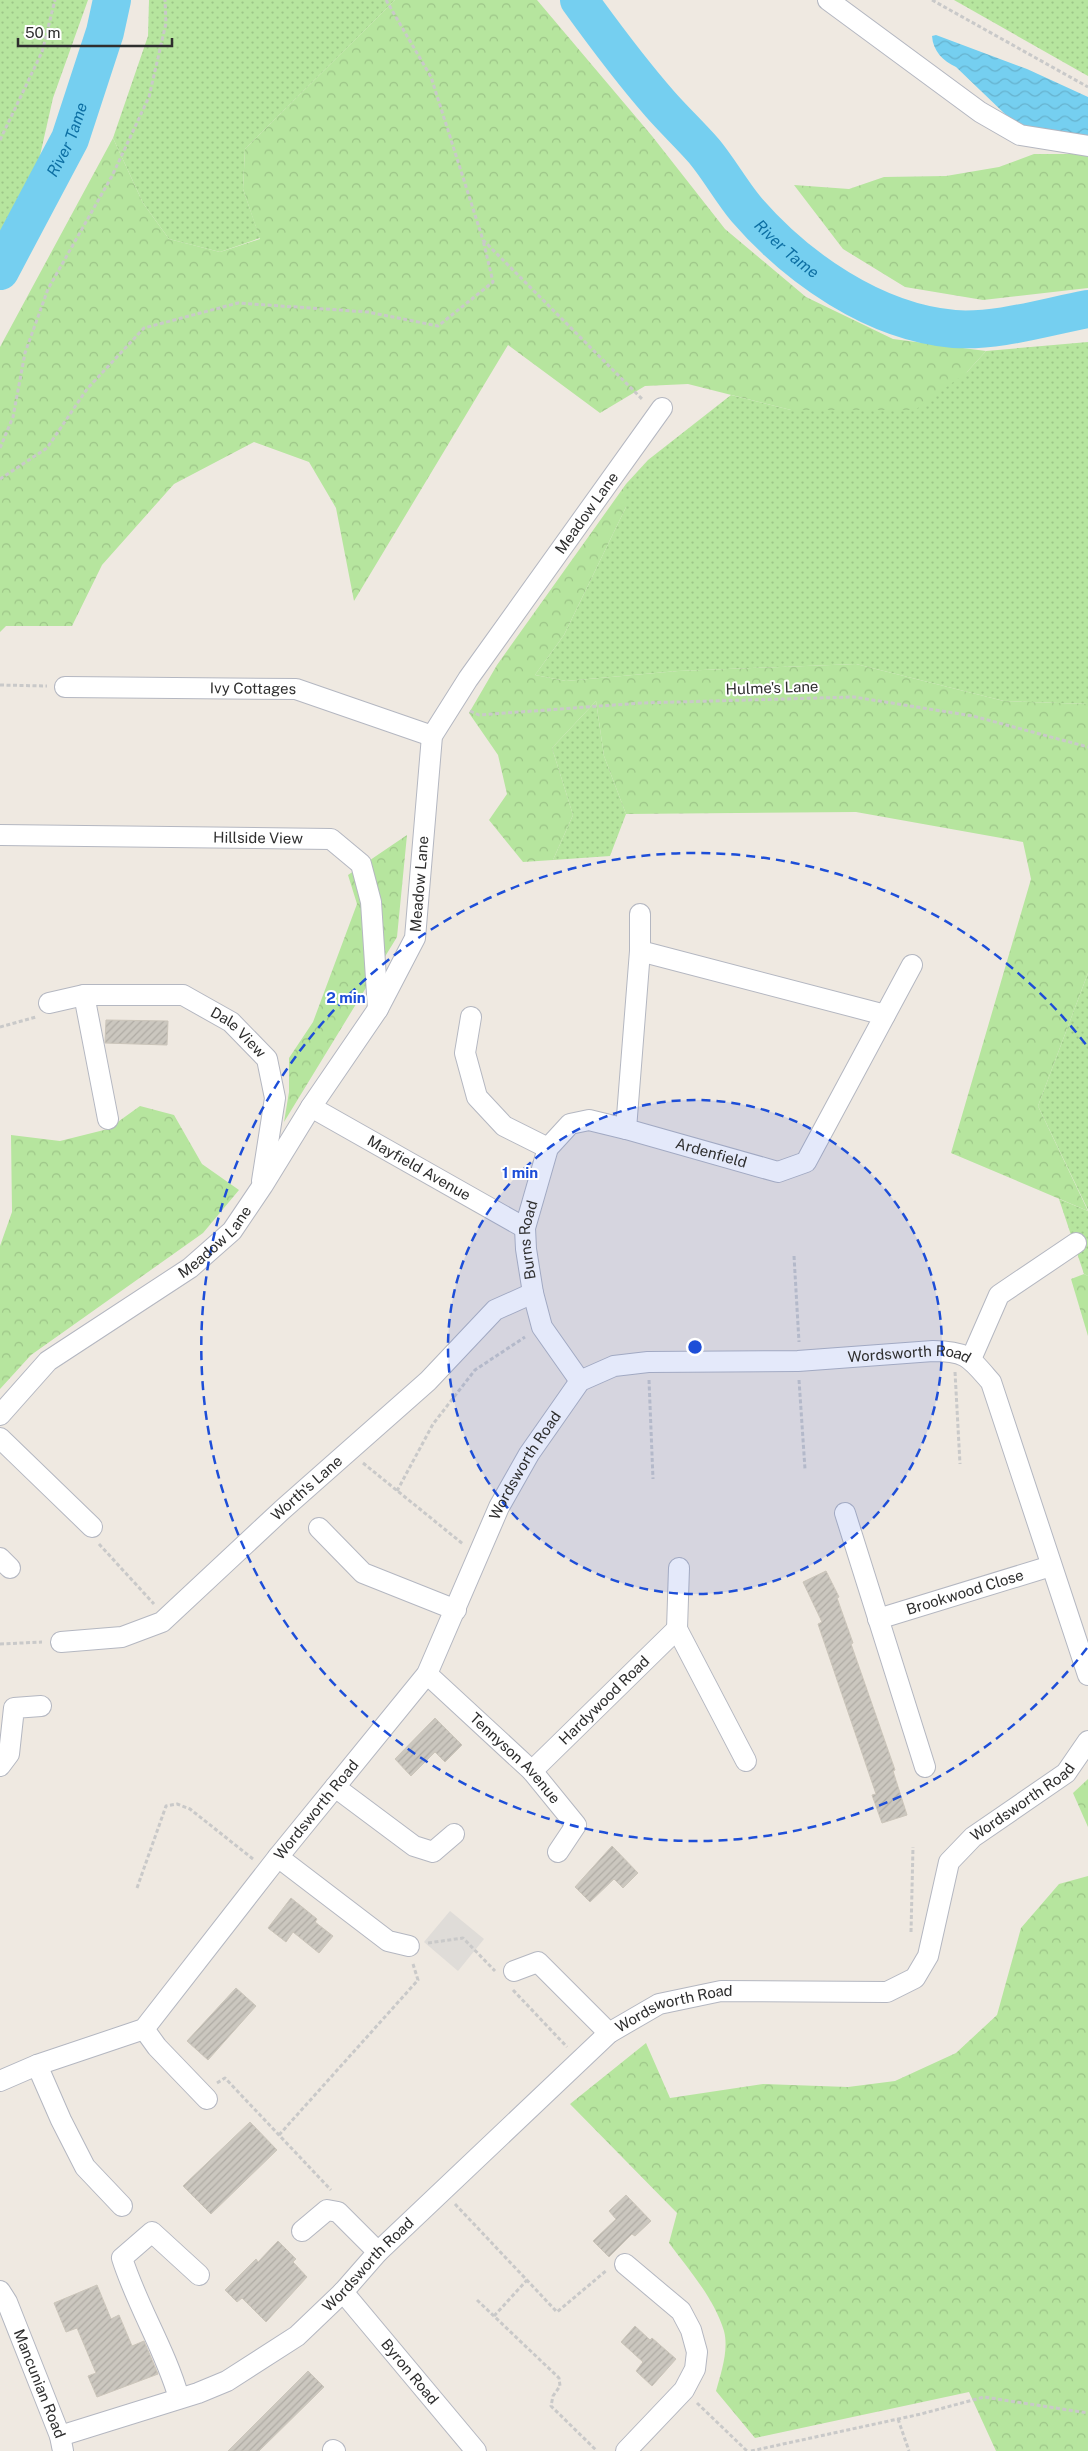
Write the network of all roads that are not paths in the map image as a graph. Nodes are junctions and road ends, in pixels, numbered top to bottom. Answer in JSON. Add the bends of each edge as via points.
{"nodes":[{"id":1,"x":828,"y":0,"type":"edge"},
{"id":2,"x":1088,"y":146,"type":"edge"},
{"id":3,"x":662,"y":408,"type":"dead end"},
{"id":4,"x":65,"y":687,"type":"road end"},
{"id":5,"x":432,"y":736,"type":"junction"},
{"id":6,"x":0,"y":835,"type":"edge"},
{"id":7,"x":640,"y":914,"type":"dead end"},
{"id":8,"x":640,"y":951,"type":"junction"},
{"id":9,"x":912,"y":965,"type":"dead end"},
{"id":10,"x":84,"y":996,"type":"junction"},
{"id":11,"x":49,"y":1003,"type":"road end"},
{"id":12,"x":378,"y":1009,"type":"junction"},
{"id":13,"x":885,"y":1016,"type":"junction"},
{"id":14,"x":471,"y":1017,"type":"dead end"},
{"id":15,"x":311,"y":1107,"type":"junction"},
{"id":16,"x":108,"y":1119,"type":"dead end"},
{"id":17,"x":626,"y":1129,"type":"junction"},
{"id":18,"x":548,"y":1148,"type":"junction"},
{"id":19,"x":263,"y":1185,"type":"junction"},
{"id":20,"x":526,"y":1228,"type":"junction"},
{"id":21,"x":1076,"y":1243,"type":"dead end"},
{"id":22,"x":533,"y":1293,"type":"junction"},
{"id":23,"x":962,"y":1355,"type":"junction"},
{"id":24,"x":580,"y":1381,"type":"junction"},
{"id":25,"x":0,"y":1415,"type":"edge"},
{"id":26,"x":0,"y":1438,"type":"edge"},
{"id":27,"x":845,"y":1513,"type":"dead end"},
{"id":28,"x":92,"y":1527,"type":"road end"},
{"id":29,"x":319,"y":1528,"type":"dead end"},
{"id":30,"x":1051,"y":1566,"type":"junction"},
{"id":31,"x":679,"y":1568,"type":"dead end"},
{"id":32,"x":456,"y":1610,"type":"junction"},
{"id":33,"x":878,"y":1619,"type":"junction"},
{"id":34,"x":677,"y":1629,"type":"junction"},
{"id":35,"x":60,"y":1642,"type":"road end"},
{"id":36,"x":427,"y":1674,"type":"junction"},
{"id":37,"x":1088,"y":1674,"type":"edge"},
{"id":38,"x":41,"y":1706,"type":"dead end"},
{"id":39,"x":1088,"y":1741,"type":"edge"},
{"id":40,"x":746,"y":1761,"type":"dead end"},
{"id":41,"x":0,"y":1766,"type":"edge"},
{"id":42,"x":926,"y":1767,"type":"dead end"},
{"id":43,"x":532,"y":1771,"type":"junction"},
{"id":44,"x":335,"y":1787,"type":"junction"},
{"id":45,"x":454,"y":1834,"type":"dead end"},
{"id":46,"x":558,"y":1852,"type":"dead end"},
{"id":47,"x":273,"y":1864,"type":"junction"},
{"id":48,"x":408,"y":1946,"type":"road end"},
{"id":49,"x":514,"y":1971,"type":"dead end"},
{"id":50,"x":144,"y":2029,"type":"junction"},
{"id":51,"x":609,"y":2032,"type":"junction"},
{"id":52,"x":37,"y":2065,"type":"junction"},
{"id":53,"x":0,"y":2081,"type":"edge"},
{"id":54,"x":205,"y":2096,"type":"road end"},
{"id":55,"x":122,"y":2206,"type":"dead end"},
{"id":56,"x":302,"y":2231,"type":"dead end"},
{"id":57,"x":378,"y":2252,"type":"junction"},
{"id":58,"x":625,"y":2264,"type":"road end"},
{"id":59,"x":199,"y":2275,"type":"dead end"},
{"id":60,"x":0,"y":2291,"type":"edge"},
{"id":61,"x":343,"y":2292,"type":"junction"},
{"id":62,"x":179,"y":2398,"type":"junction"},
{"id":63,"x":61,"y":2443,"type":"edge"},
{"id":64,"x":474,"y":2450,"type":"edge"},
{"id":65,"x":626,"y":2451,"type":"edge"}],
"edges":[{"from":1,"to":2,"type":"street","via":[[980,112],[1020,135]]},
{"from":3,"to":5,"type":"street","name":"Meadow Lane","via":[[468,679]]},
{"from":4,"to":5,"type":"street","name":"Ivy Cottages","via":[[296,689]]},
{"from":5,"to":12,"type":"street","name":"Meadow Lane","via":[[415,938]]},
{"from":6,"to":12,"type":"street","name":"Hillside View","via":[[331,840],[362,864],[371,902]]},
{"from":7,"to":8,"type":"street"},
{"from":8,"to":13,"type":"street"},
{"from":8,"to":17,"type":"street"},
{"from":9,"to":13,"type":"street","name":"Ardenfield"},
{"from":10,"to":11,"type":"street","name":"Dale View"},
{"from":10,"to":16,"type":"street"},
{"from":10,"to":19,"type":"street","name":"Dale View","via":[[183,995],[231,1022],[267,1059],[275,1098],[261,1177]]},
{"from":12,"to":15,"type":"street","name":"Meadow Lane"},
{"from":13,"to":17,"type":"street","name":"Ardenfield","via":[[806,1162],[778,1172]]},
{"from":14,"to":18,"type":"street","via":[[465,1053],[476,1097],[504,1126]]},
{"from":15,"to":19,"type":"street","name":"Meadow Lane"},
{"from":15,"to":20,"type":"street","name":"Mayfield Avenue"},
{"from":17,"to":18,"type":"street","name":"Burns Road","via":[[589,1120],[570,1124]]},
{"from":18,"to":20,"type":"street","name":"Burns Road"},
{"from":19,"to":25,"type":"street","name":"Meadow Lane","via":[[232,1231],[190,1268],[48,1361]]},
{"from":20,"to":22,"type":"street","name":"Burns Road"},
{"from":21,"to":23,"type":"street","via":[[999,1295]]},
{"from":22,"to":24,"type":"street","name":"Burns Road","via":[[542,1327]]},
{"from":22,"to":35,"type":"street","name":"Worth's Lane","via":[[495,1310],[428,1382],[282,1510],[162,1622],[122,1637]]},
{"from":23,"to":24,"type":"street","name":"Wordsworth Road","via":[[648,1362],[614,1366]]},
{"from":23,"to":30,"type":"street","name":"Wordsworth Road","via":[[991,1382]]},
{"from":24,"to":32,"type":"street","name":"Wordsworth Road","via":[[528,1454],[499,1507]]},
{"from":26,"to":28,"type":"street"},
{"from":27,"to":33,"type":"street"},
{"from":29,"to":32,"type":"street","via":[[363,1573]]},
{"from":30,"to":33,"type":"street","name":"Brookwood Close"},
{"from":30,"to":37,"type":"street","name":"Wordsworth Road"},
{"from":31,"to":34,"type":"street"},
{"from":32,"to":36,"type":"street","name":"Wordsworth Road"},
{"from":33,"to":42,"type":"street"},
{"from":34,"to":40,"type":"street"},
{"from":34,"to":43,"type":"street","name":"Hardywood Road"},
{"from":36,"to":43,"type":"street","name":"Tennyson Avenue"},
{"from":36,"to":44,"type":"street","name":"Wordsworth Road"},
{"from":38,"to":41,"type":"street","via":[[14,1708],[9,1754]]},
{"from":39,"to":51,"type":"street","name":"Wordsworth Road","via":[[1066,1773],[974,1837],[949,1862],[928,1956],[915,1978],[887,1992],[721,1991],[659,2004]]},
{"from":43,"to":46,"type":"street","name":"Tennyson Avenue","via":[[576,1825]]},
{"from":44,"to":45,"type":"street","via":[[414,1846],[433,1852]]},
{"from":44,"to":47,"type":"street","name":"Wordsworth Road"},
{"from":47,"to":48,"type":"street","via":[[388,1941]]},
{"from":47,"to":50,"type":"street","name":"Wordsworth Road"},
{"from":49,"to":51,"type":"street","via":[[538,1962]]},
{"from":50,"to":52,"type":"street"},
{"from":50,"to":54,"type":"street","via":[[157,2047]]},
{"from":51,"to":57,"type":"street","name":"Wordsworth Road"},
{"from":52,"to":53,"type":"street"},
{"from":52,"to":55,"type":"street","via":[[85,2167]]},
{"from":56,"to":57,"type":"street","via":[[327,2210],[338,2212]]},
{"from":57,"to":61,"type":"street","name":"Wordsworth Road"},
{"from":58,"to":65,"type":"street","via":[[681,2311],[697,2352],[695,2369],[684,2390]]},
{"from":59,"to":62,"type":"street","via":[[152,2232],[122,2258],[132,2291],[172,2374]]},
{"from":60,"to":63,"type":"street","name":"Mancunian Road"},
{"from":61,"to":62,"type":"street","name":"Wordsworth Road","via":[[297,2336],[227,2381]]},
{"from":61,"to":64,"type":"street","name":"Byron Road"},
{"from":62,"to":63,"type":"street","name":"Wordsworth Road"}]}
